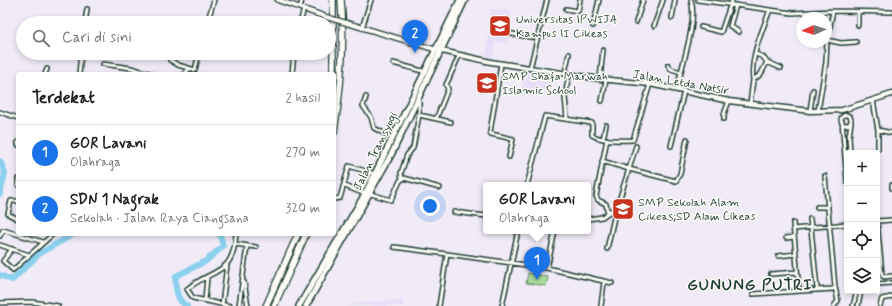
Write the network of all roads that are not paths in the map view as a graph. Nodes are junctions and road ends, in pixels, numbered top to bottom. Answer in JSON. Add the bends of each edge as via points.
{"nodes":[{"id":1,"x":214,"y":0,"type":"edge"},
{"id":2,"x":278,"y":0,"type":"edge"},
{"id":3,"x":302,"y":0,"type":"edge"},
{"id":4,"x":333,"y":0,"type":"edge"},
{"id":5,"x":341,"y":0,"type":"edge"},
{"id":6,"x":371,"y":0,"type":"edge"},
{"id":7,"x":460,"y":0,"type":"edge"},
{"id":8,"x":465,"y":0,"type":"edge"},
{"id":9,"x":547,"y":0,"type":"edge"},
{"id":10,"x":580,"y":0,"type":"edge"},
{"id":11,"x":599,"y":0,"type":"edge"},
{"id":12,"x":643,"y":0,"type":"edge"},
{"id":13,"x":663,"y":0,"type":"edge"},
{"id":14,"x":675,"y":0,"type":"edge"},
{"id":15,"x":691,"y":0,"type":"edge"},
{"id":16,"x":698,"y":0,"type":"edge"},
{"id":17,"x":731,"y":2,"type":"edge"},
{"id":18,"x":736,"y":5,"type":"junction"},
{"id":19,"x":302,"y":8,"type":"junction"},
{"id":20,"x":88,"y":9,"type":"dead end"},
{"id":21,"x":566,"y":10,"type":"dead end"},
{"id":22,"x":770,"y":10,"type":"junction"},
{"id":23,"x":833,"y":11,"type":"junction"},
{"id":24,"x":858,"y":12,"type":"junction"},
{"id":25,"x":892,"y":12,"type":"edge"},
{"id":26,"x":86,"y":16,"type":"edge"},
{"id":27,"x":209,"y":16,"type":"edge"},
{"id":28,"x":301,"y":16,"type":"edge"},
{"id":29,"x":323,"y":16,"type":"edge"},
{"id":30,"x":333,"y":16,"type":"edge"},
{"id":31,"x":832,"y":16,"type":"edge"},
{"id":32,"x":672,"y":18,"type":"dead end"},
{"id":33,"x":336,"y":20,"type":"edge"},
{"id":34,"x":636,"y":22,"type":"dead end"},
{"id":35,"x":858,"y":25,"type":"dead end"},
{"id":36,"x":593,"y":26,"type":"dead end"},
{"id":37,"x":654,"y":26,"type":"dead end"},
{"id":38,"x":360,"y":27,"type":"junction"},
{"id":39,"x":701,"y":27,"type":"dead end"},
{"id":40,"x":740,"y":32,"type":"dead end"},
{"id":41,"x":512,"y":34,"type":"dead end"},
{"id":42,"x":538,"y":38,"type":"junction"},
{"id":43,"x":832,"y":41,"type":"edge"},
{"id":44,"x":856,"y":42,"type":"dead end"},
{"id":45,"x":827,"y":48,"type":"edge"},
{"id":46,"x":439,"y":50,"type":"junction"},
{"id":47,"x":603,"y":50,"type":"dead end"},
{"id":48,"x":569,"y":54,"type":"dead end"},
{"id":49,"x":756,"y":54,"type":"junction"},
{"id":50,"x":459,"y":56,"type":"junction"},
{"id":51,"x":80,"y":60,"type":"edge"},
{"id":52,"x":170,"y":60,"type":"dead end"},
{"id":53,"x":198,"y":60,"type":"edge"},
{"id":54,"x":293,"y":60,"type":"edge"},
{"id":55,"x":333,"y":60,"type":"edge"},
{"id":56,"x":767,"y":62,"type":"junction"},
{"id":57,"x":393,"y":63,"type":"dead end"},
{"id":58,"x":103,"y":64,"type":"dead end"},
{"id":59,"x":501,"y":64,"type":"junction"},
{"id":60,"x":668,"y":65,"type":"dead end"},
{"id":61,"x":530,"y":68,"type":"junction"},
{"id":62,"x":781,"y":68,"type":"dead end"},
{"id":63,"x":47,"y":69,"type":"dead end"},
{"id":64,"x":188,"y":69,"type":"junction"},
{"id":65,"x":46,"y":72,"type":"edge"},
{"id":66,"x":79,"y":72,"type":"edge"},
{"id":67,"x":145,"y":72,"type":"edge"},
{"id":68,"x":186,"y":72,"type":"edge"},
{"id":69,"x":292,"y":72,"type":"edge"},
{"id":70,"x":333,"y":72,"type":"edge"},
{"id":71,"x":426,"y":72,"type":"junction"},
{"id":72,"x":681,"y":72,"type":"junction"},
{"id":73,"x":567,"y":73,"type":"junction"},
{"id":74,"x":600,"y":79,"type":"junction"},
{"id":75,"x":606,"y":80,"type":"junction"},
{"id":76,"x":753,"y":80,"type":"junction"},
{"id":77,"x":650,"y":84,"type":"junction"},
{"id":78,"x":677,"y":89,"type":"junction"},
{"id":79,"x":813,"y":90,"type":"dead end"},
{"id":80,"x":684,"y":91,"type":"junction"},
{"id":81,"x":892,"y":94,"type":"edge"},
{"id":82,"x":366,"y":97,"type":"dead end"},
{"id":83,"x":419,"y":99,"type":"junction"},
{"id":84,"x":873,"y":100,"type":"junction"},
{"id":85,"x":602,"y":101,"type":"dead end"},
{"id":86,"x":729,"y":101,"type":"junction"},
{"id":87,"x":750,"y":104,"type":"junction"},
{"id":88,"x":844,"y":109,"type":"junction"},
{"id":89,"x":810,"y":111,"type":"junction"},
{"id":90,"x":0,"y":112,"type":"edge"},
{"id":91,"x":818,"y":112,"type":"junction"},
{"id":92,"x":419,"y":114,"type":"junction"},
{"id":93,"x":336,"y":115,"type":"edge"},
{"id":94,"x":845,"y":115,"type":"junction"},
{"id":95,"x":16,"y":117,"type":"edge"},
{"id":96,"x":567,"y":118,"type":"junction"},
{"id":97,"x":436,"y":119,"type":"junction"},
{"id":98,"x":724,"y":119,"type":"dead end"},
{"id":99,"x":842,"y":121,"type":"junction"},
{"id":100,"x":451,"y":122,"type":"dead end"},
{"id":101,"x":851,"y":122,"type":"junction"},
{"id":102,"x":606,"y":125,"type":"dead end"},
{"id":103,"x":878,"y":130,"type":"junction"},
{"id":104,"x":892,"y":133,"type":"edge"},
{"id":105,"x":393,"y":138,"type":"junction"},
{"id":106,"x":605,"y":139,"type":"junction"},
{"id":107,"x":687,"y":139,"type":"dead end"},
{"id":108,"x":636,"y":146,"type":"dead end"},
{"id":109,"x":671,"y":146,"type":"dead end"},
{"id":110,"x":878,"y":149,"type":"dead end"},
{"id":111,"x":844,"y":150,"type":"edge"},
{"id":112,"x":850,"y":150,"type":"edge"},
{"id":113,"x":390,"y":152,"type":"junction"},
{"id":114,"x":509,"y":157,"type":"dead end"},
{"id":115,"x":602,"y":161,"type":"junction"},
{"id":116,"x":629,"y":169,"type":"junction"},
{"id":117,"x":370,"y":172,"type":"junction"},
{"id":118,"x":376,"y":174,"type":"junction"},
{"id":119,"x":825,"y":176,"type":"dead end"},
{"id":120,"x":402,"y":179,"type":"junction"},
{"id":121,"x":527,"y":182,"type":"edge"},
{"id":122,"x":892,"y":185,"type":"edge"},
{"id":123,"x":345,"y":186,"type":"junction"},
{"id":124,"x":440,"y":188,"type":"dead end"},
{"id":125,"x":892,"y":188,"type":"edge"},
{"id":126,"x":366,"y":193,"type":"junction"},
{"id":127,"x":336,"y":199,"type":"edge"},
{"id":128,"x":16,"y":201,"type":"edge"},
{"id":129,"x":817,"y":207,"type":"dead end"},
{"id":130,"x":828,"y":207,"type":"junction"},
{"id":131,"x":454,"y":212,"type":"dead end"},
{"id":132,"x":609,"y":212,"type":"junction"},
{"id":133,"x":615,"y":213,"type":"junction"},
{"id":134,"x":483,"y":216,"type":"edge"},
{"id":135,"x":16,"y":218,"type":"edge"},
{"id":136,"x":591,"y":219,"type":"edge"},
{"id":137,"x":810,"y":219,"type":"dead end"},
{"id":138,"x":892,"y":220,"type":"edge"},
{"id":139,"x":880,"y":221,"type":"edge"},
{"id":140,"x":877,"y":222,"type":"edge"},
{"id":141,"x":793,"y":223,"type":"dead end"},
{"id":142,"x":844,"y":224,"type":"edge"},
{"id":143,"x":830,"y":225,"type":"junction"},
{"id":144,"x":811,"y":227,"type":"junction"},
{"id":145,"x":793,"y":229,"type":"junction"},
{"id":146,"x":16,"y":234,"type":"edge"},
{"id":147,"x":517,"y":234,"type":"edge"},
{"id":148,"x":554,"y":234,"type":"edge"},
{"id":149,"x":0,"y":236,"type":"edge"},
{"id":150,"x":23,"y":236,"type":"edge"},
{"id":151,"x":50,"y":236,"type":"edge"},
{"id":152,"x":236,"y":236,"type":"edge"},
{"id":153,"x":297,"y":236,"type":"edge"},
{"id":154,"x":305,"y":236,"type":"edge"},
{"id":155,"x":794,"y":237,"type":"junction"},
{"id":156,"x":786,"y":238,"type":"dead end"},
{"id":157,"x":43,"y":242,"type":"junction"},
{"id":158,"x":235,"y":244,"type":"junction"},
{"id":159,"x":0,"y":245,"type":"edge"},
{"id":160,"x":247,"y":246,"type":"junction"},
{"id":161,"x":256,"y":247,"type":"dead end"},
{"id":162,"x":394,"y":247,"type":"dead end"},
{"id":163,"x":12,"y":249,"type":"junction"},
{"id":164,"x":607,"y":249,"type":"dead end"},
{"id":165,"x":447,"y":254,"type":"junction"},
{"id":166,"x":796,"y":254,"type":"junction"},
{"id":167,"x":29,"y":255,"type":"junction"},
{"id":168,"x":778,"y":256,"type":"dead end"},
{"id":169,"x":512,"y":263,"type":"junction"},
{"id":170,"x":228,"y":265,"type":"junction"},
{"id":171,"x":547,"y":268,"type":"junction"},
{"id":172,"x":797,"y":272,"type":"junction"},
{"id":173,"x":771,"y":274,"type":"dead end"},
{"id":174,"x":892,"y":276,"type":"edge"},
{"id":175,"x":207,"y":277,"type":"junction"},
{"id":176,"x":243,"y":278,"type":"junction"},
{"id":177,"x":604,"y":282,"type":"junction"},
{"id":178,"x":612,"y":283,"type":"dead end"},
{"id":179,"x":880,"y":284,"type":"edge"},
{"id":180,"x":892,"y":284,"type":"edge"},
{"id":181,"x":835,"y":287,"type":"junction"},
{"id":182,"x":817,"y":288,"type":"junction"},
{"id":183,"x":799,"y":290,"type":"junction"},
{"id":184,"x":753,"y":294,"type":"dead end"},
{"id":185,"x":856,"y":294,"type":"edge"},
{"id":186,"x":860,"y":294,"type":"edge"},
{"id":187,"x":892,"y":297,"type":"edge"},
{"id":188,"x":205,"y":300,"type":"junction"},
{"id":189,"x":0,"y":303,"type":"edge"},
{"id":190,"x":222,"y":305,"type":"junction"},
{"id":191,"x":58,"y":306,"type":"edge"},
{"id":192,"x":230,"y":306,"type":"edge"},
{"id":193,"x":239,"y":306,"type":"edge"},
{"id":194,"x":248,"y":306,"type":"edge"},
{"id":195,"x":266,"y":306,"type":"edge"},
{"id":196,"x":274,"y":306,"type":"edge"},
{"id":197,"x":299,"y":306,"type":"edge"},
{"id":198,"x":306,"y":306,"type":"edge"},
{"id":199,"x":439,"y":306,"type":"edge"},
{"id":200,"x":502,"y":306,"type":"edge"},
{"id":201,"x":601,"y":306,"type":"edge"},
{"id":202,"x":834,"y":306,"type":"edge"},
{"id":203,"x":853,"y":306,"type":"edge"},
{"id":204,"x":858,"y":306,"type":"edge"},
{"id":205,"x":880,"y":306,"type":"edge"}],
"edges":[{"from":1,"to":27,"type":"street"},
{"from":2,"to":19,"type":"main road","name":"Jalan Letda Natsir"},
{"from":3,"to":19,"type":"street"},
{"from":4,"to":30,"type":"highway"},
{"from":5,"to":93,"type":"highway","via":[[340,82]]},
{"from":6,"to":38,"type":"street"},
{"from":7,"to":46,"type":"highway","name":"Jalan Transyogi"},
{"from":8,"to":46,"type":"highway","name":"Jalan Transyogi"},
{"from":9,"to":42,"type":"street"},
{"from":10,"to":21,"type":"street","via":[[578,11]]},
{"from":11,"to":36,"type":"street"},
{"from":12,"to":34,"type":"street"},
{"from":13,"to":37,"type":"street"},
{"from":14,"to":32,"type":"street"},
{"from":15,"to":72,"type":"street","via":[[688,49]]},
{"from":16,"to":17,"type":"street"},
{"from":17,"to":18,"type":"street"},
{"from":17,"to":39,"type":"street","via":[[721,32]]},
{"from":18,"to":22,"type":"street"},
{"from":18,"to":40,"type":"street","via":[[730,26]]},
{"from":19,"to":28,"type":"street"},
{"from":19,"to":29,"type":"main road","name":"Jalan Letda Natsir","bridge":true},
{"from":20,"to":26,"type":"street"},
{"from":22,"to":23,"type":"street","via":[[792,13]]},
{"from":22,"to":49,"type":"street"},
{"from":23,"to":24,"type":"street"},
{"from":23,"to":31,"type":"street"},
{"from":24,"to":25,"type":"street"},
{"from":24,"to":35,"type":"street"},
{"from":33,"to":38,"type":"main road","name":"Jalan Letda Natsir","bridge":true},
{"from":38,"to":46,"type":"main road","name":"Jalan Letda Natsir"},
{"from":41,"to":42,"type":"street"},
{"from":42,"to":61,"type":"street"},
{"from":43,"to":44,"type":"street"},
{"from":45,"to":91,"type":"street"},
{"from":46,"to":50,"type":"main road","name":"Jalan Letda Natsir"},
{"from":46,"to":71,"type":"highway","name":"Jalan Transyogi"},
{"from":46,"to":83,"type":"highway","name":"Jalan Transyogi"},
{"from":47,"to":74,"type":"street"},
{"from":48,"to":73,"type":"street"},
{"from":49,"to":56,"type":"street"},
{"from":49,"to":76,"type":"street"},
{"from":50,"to":59,"type":"main road","name":"Jalan Letda Natsir"},
{"from":50,"to":97,"type":"street","via":[[446,85],[448,89]]},
{"from":51,"to":66,"type":"street"},
{"from":52,"to":64,"type":"street"},
{"from":53,"to":64,"type":"street","via":[[196,69]]},
{"from":54,"to":69,"type":"street"},
{"from":55,"to":70,"type":"highway"},
{"from":56,"to":62,"type":"street"},
{"from":56,"to":76,"type":"street","via":[[761,74]]},
{"from":57,"to":71,"type":"street"},
{"from":58,"to":67,"type":"street"},
{"from":59,"to":61,"type":"main road","name":"Jalan Letda Natsir"},
{"from":59,"to":114,"type":"street","via":[[490,132],[512,139]]},
{"from":60,"to":72,"type":"street","via":[[671,69]]},
{"from":61,"to":73,"type":"main road","name":"Jalan Letda Natsir"},
{"from":63,"to":65,"type":"street"},
{"from":64,"to":68,"type":"street"},
{"from":71,"to":105,"type":"highway","name":"Jalan Transyogi"},
{"from":72,"to":78,"type":"street"},
{"from":73,"to":74,"type":"main road","name":"Jalan Letda Natsir"},
{"from":73,"to":96,"type":"street"},
{"from":74,"to":75,"type":"main road","name":"Jalan Letda Natsir"},
{"from":75,"to":77,"type":"main road","name":"Jalan Letda Natsir"},
{"from":75,"to":85,"type":"street"},
{"from":76,"to":87,"type":"street"},
{"from":77,"to":78,"type":"main road","name":"Jalan Letda Natsir"},
{"from":77,"to":106,"type":"street","via":[[634,140]]},
{"from":78,"to":80,"type":"main road","name":"Jalan Letda Natsir"},
{"from":79,"to":89,"type":"street"},
{"from":80,"to":86,"type":"main road","name":"Jalan Letda Natsir"},
{"from":80,"to":109,"type":"street"},
{"from":81,"to":84,"type":"main road","name":"Jalan Letda Natsir"},
{"from":82,"to":105,"type":"street","via":[[363,106],[371,117],[374,128]]},
{"from":83,"to":92,"type":"street"},
{"from":83,"to":113,"type":"highway","name":"Jalan Transyogi"},
{"from":84,"to":88,"type":"main road","name":"Jalan Letda Natsir"},
{"from":84,"to":103,"type":"street"},
{"from":86,"to":87,"type":"main road","name":"Jalan Letda Natsir"},
{"from":86,"to":98,"type":"street"},
{"from":87,"to":89,"type":"main road","name":"Jalan Letda Natsir"},
{"from":88,"to":91,"type":"main road","name":"Jalan Letda Natsir"},
{"from":88,"to":94,"type":"street"},
{"from":89,"to":91,"type":"main road","name":"Jalan Letda Natsir"},
{"from":90,"to":95,"type":"street"},
{"from":92,"to":97,"type":"street"},
{"from":92,"to":120,"type":"street","via":[[413,148],[407,154],[401,173]]},
{"from":94,"to":99,"type":"street"},
{"from":94,"to":101,"type":"street","via":[[851,118]]},
{"from":96,"to":106,"type":"street","via":[[592,123],[593,136]]},
{"from":96,"to":121,"type":"street","via":[[545,116]]},
{"from":97,"to":100,"type":"street"},
{"from":99,"to":101,"type":"street","via":[[847,125]]},
{"from":99,"to":111,"type":"street"},
{"from":101,"to":112,"type":"street"},
{"from":102,"to":106,"type":"street"},
{"from":103,"to":104,"type":"street"},
{"from":103,"to":110,"type":"street"},
{"from":105,"to":113,"type":"highway","name":"Jalan Transyogi"},
{"from":106,"to":115,"type":"street"},
{"from":107,"to":116,"type":"street","via":[[680,174],[676,181]]},
{"from":108,"to":116,"type":"street"},
{"from":113,"to":118,"type":"highway","name":"Jalan Transyogi"},
{"from":113,"to":126,"type":"highway","name":"Jalan Transyogi"},
{"from":115,"to":116,"type":"street"},
{"from":115,"to":132,"type":"street","via":[[596,196],[606,204],[606,210]]},
{"from":116,"to":133,"type":"street"},
{"from":117,"to":118,"type":"street"},
{"from":117,"to":123,"type":"street","via":[[349,166]]},
{"from":117,"to":126,"type":"street"},
{"from":118,"to":126,"type":"highway","name":"Jalan Transyogi"},
{"from":119,"to":130,"type":"street"},
{"from":120,"to":124,"type":"street"},
{"from":120,"to":126,"type":"street","via":[[391,200]]},
{"from":122,"to":125,"type":"street"},
{"from":123,"to":126,"type":"street"},
{"from":123,"to":127,"type":"street","via":[[340,198]]},
{"from":126,"to":197,"type":"highway","name":"Jalan Transyogi"},
{"from":126,"to":198,"type":"highway","name":"Jalan Transyogi"},
{"from":128,"to":135,"type":"street","via":[[11,201],[8,214]]},
{"from":129,"to":130,"type":"street"},
{"from":130,"to":143,"type":"street"},
{"from":131,"to":134,"type":"street"},
{"from":132,"to":133,"type":"street"},
{"from":132,"to":136,"type":"street","via":[[602,217]]},
{"from":133,"to":164,"type":"street"},
{"from":137,"to":144,"type":"street"},
{"from":138,"to":139,"type":"street"},
{"from":140,"to":174,"type":"street","via":[[882,275]]},
{"from":141,"to":145,"type":"street"},
{"from":142,"to":143,"type":"street"},
{"from":143,"to":144,"type":"street"},
{"from":143,"to":181,"type":"street"},
{"from":144,"to":145,"type":"street"},
{"from":144,"to":182,"type":"street"},
{"from":145,"to":155,"type":"street"},
{"from":146,"to":149,"type":"street","via":[[3,230]]},
{"from":147,"to":169,"type":"street"},
{"from":148,"to":171,"type":"street"},
{"from":150,"to":157,"type":"street"},
{"from":151,"to":157,"type":"street"},
{"from":152,"to":158,"type":"street"},
{"from":153,"to":195,"type":"highway"},
{"from":154,"to":196,"type":"highway"},
{"from":155,"to":156,"type":"street"},
{"from":155,"to":166,"type":"street"},
{"from":157,"to":167,"type":"street"},
{"from":158,"to":160,"type":"street"},
{"from":158,"to":170,"type":"street"},
{"from":159,"to":163,"type":"street"},
{"from":160,"to":161,"type":"street"},
{"from":160,"to":176,"type":"street"},
{"from":162,"to":165,"type":"street"},
{"from":163,"to":167,"type":"street"},
{"from":163,"to":167,"type":"street","via":[[3,260],[12,270]]},
{"from":165,"to":169,"type":"street"},
{"from":165,"to":199,"type":"street"},
{"from":166,"to":168,"type":"street"},
{"from":166,"to":172,"type":"street"},
{"from":169,"to":171,"type":"street"},
{"from":169,"to":200,"type":"street"},
{"from":170,"to":175,"type":"street"},
{"from":170,"to":190,"type":"street"},
{"from":171,"to":177,"type":"street"},
{"from":172,"to":173,"type":"street"},
{"from":172,"to":183,"type":"street"},
{"from":175,"to":188,"type":"street"},
{"from":175,"to":188,"type":"street","via":[[187,289],[193,298]]},
{"from":176,"to":193,"type":"street"},
{"from":176,"to":194,"type":"street"},
{"from":177,"to":178,"type":"street"},
{"from":177,"to":201,"type":"street"},
{"from":179,"to":180,"type":"street"},
{"from":181,"to":182,"type":"street"},
{"from":181,"to":202,"type":"street","via":[[838,301]]},
{"from":182,"to":183,"type":"street"},
{"from":183,"to":184,"type":"street"},
{"from":185,"to":203,"type":"street"},
{"from":186,"to":204,"type":"street"},
{"from":187,"to":205,"type":"street","via":[[882,299]]},
{"from":188,"to":190,"type":"street"},
{"from":189,"to":191,"type":"street","via":[[32,302]]},
{"from":190,"to":192,"type":"street"}]}
